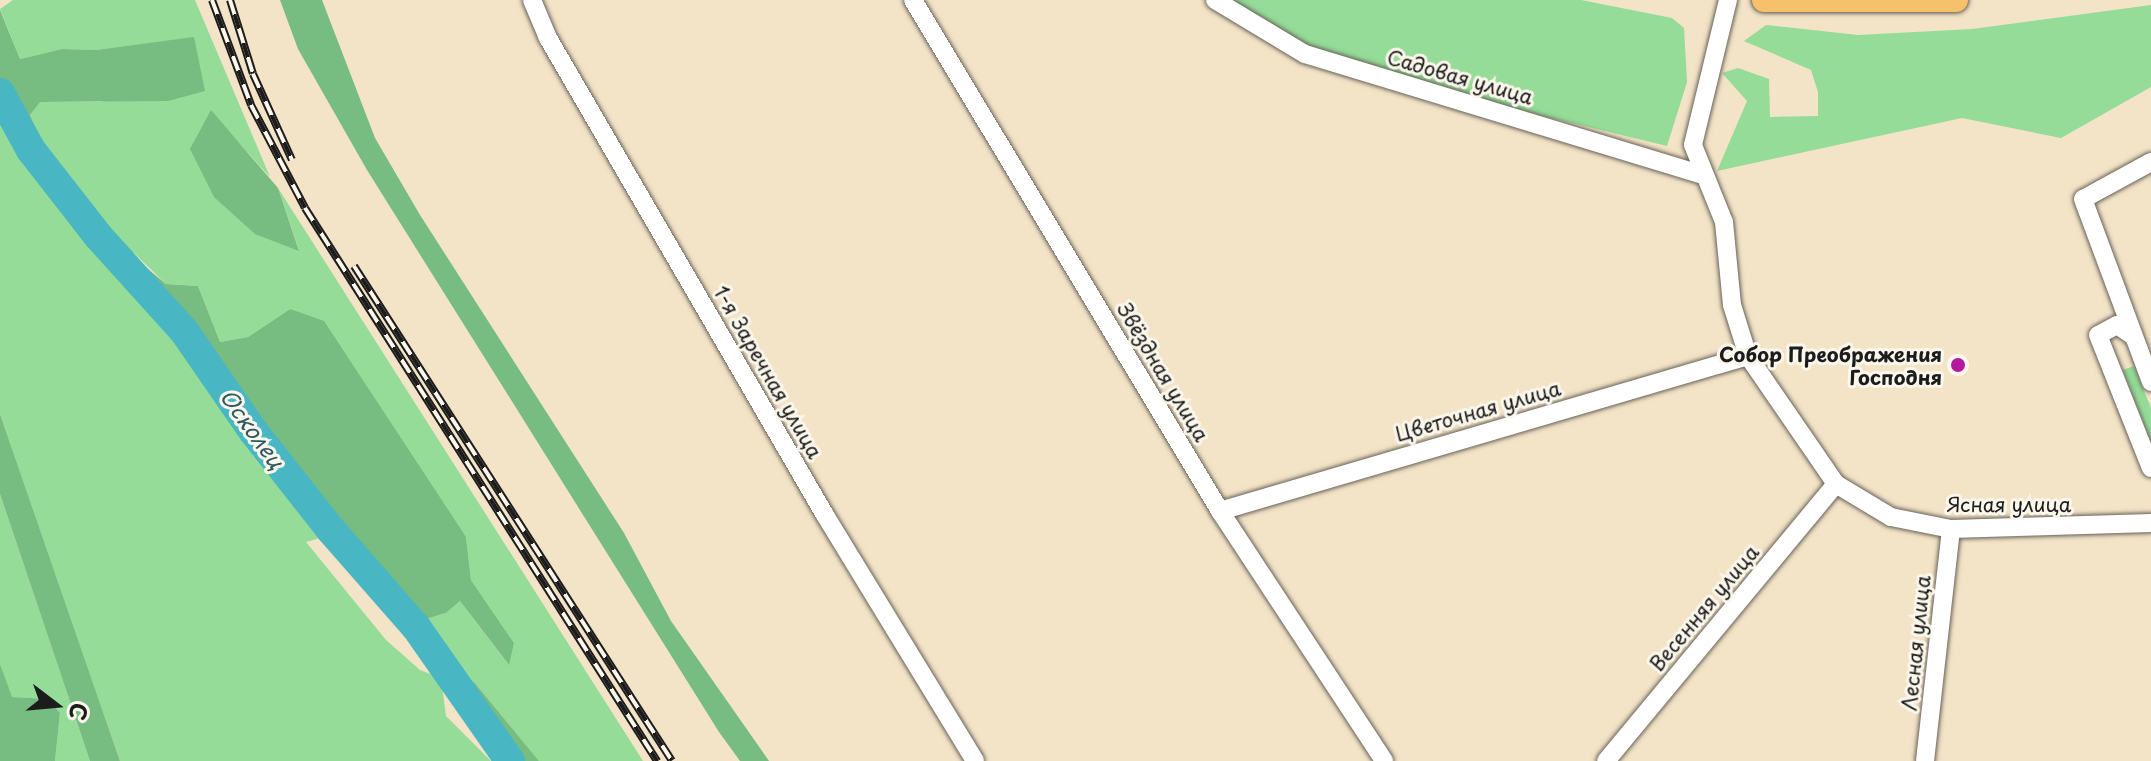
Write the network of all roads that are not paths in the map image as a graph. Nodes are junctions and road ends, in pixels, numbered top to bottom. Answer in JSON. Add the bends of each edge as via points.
{"nodes":[{"id":1,"x":532,"y":0,"type":"edge"},
{"id":2,"x":913,"y":0,"type":"edge"},
{"id":3,"x":1215,"y":0,"type":"edge"},
{"id":4,"x":1728,"y":0,"type":"edge"},
{"id":5,"x":1764,"y":0,"type":"edge"},
{"id":6,"x":1956,"y":0,"type":"edge"},
{"id":7,"x":2151,"y":162,"type":"edge"},
{"id":8,"x":1703,"y":175,"type":"junction"},
{"id":9,"x":2133,"y":336,"type":"junction"},
{"id":10,"x":1748,"y":356,"type":"junction"},
{"id":11,"x":2151,"y":382,"type":"edge"},
{"id":12,"x":2151,"y":468,"type":"edge"},
{"id":13,"x":1836,"y":484,"type":"junction"},
{"id":14,"x":1220,"y":511,"type":"junction"},
{"id":15,"x":2151,"y":523,"type":"edge"},
{"id":16,"x":1951,"y":529,"type":"junction"},
{"id":17,"x":975,"y":761,"type":"edge"},
{"id":18,"x":1384,"y":761,"type":"edge"},
{"id":19,"x":1606,"y":761,"type":"edge"},
{"id":20,"x":1925,"y":761,"type":"edge"}],
"edges":[{"from":1,"to":17,"type":"street","name":"1-я Заречная улица","via":[[548,38],[825,515]]},
{"from":2,"to":14,"type":"street","name":"Звёздная улица"},
{"from":3,"to":8,"type":"street","name":"Садовая улица","via":[[1305,54]]},
{"from":4,"to":8,"type":"street","name":"Ясная улица","via":[[1693,145]]},
{"from":5,"to":6,"type":"main road"},
{"from":7,"to":9,"type":"street","via":[[2083,199]]},
{"from":8,"to":10,"type":"street","name":"Ясная улица","via":[[1724,222],[1732,305]]},
{"from":9,"to":11,"type":"street"},
{"from":9,"to":12,"type":"street","via":[[2117,325],[2098,335]]},
{"from":10,"to":13,"type":"street","name":"Ясная улица"},
{"from":10,"to":14,"type":"street","name":"Цветочная улица"},
{"from":13,"to":16,"type":"street","name":"Ясная улица","via":[[1891,517]]},
{"from":13,"to":19,"type":"street","name":"Весенняя улица"},
{"from":14,"to":18,"type":"street","name":"Звёздная улица"},
{"from":15,"to":16,"type":"street","name":"Ясная улица"},
{"from":16,"to":20,"type":"street","name":"Лесная улица"}]}
